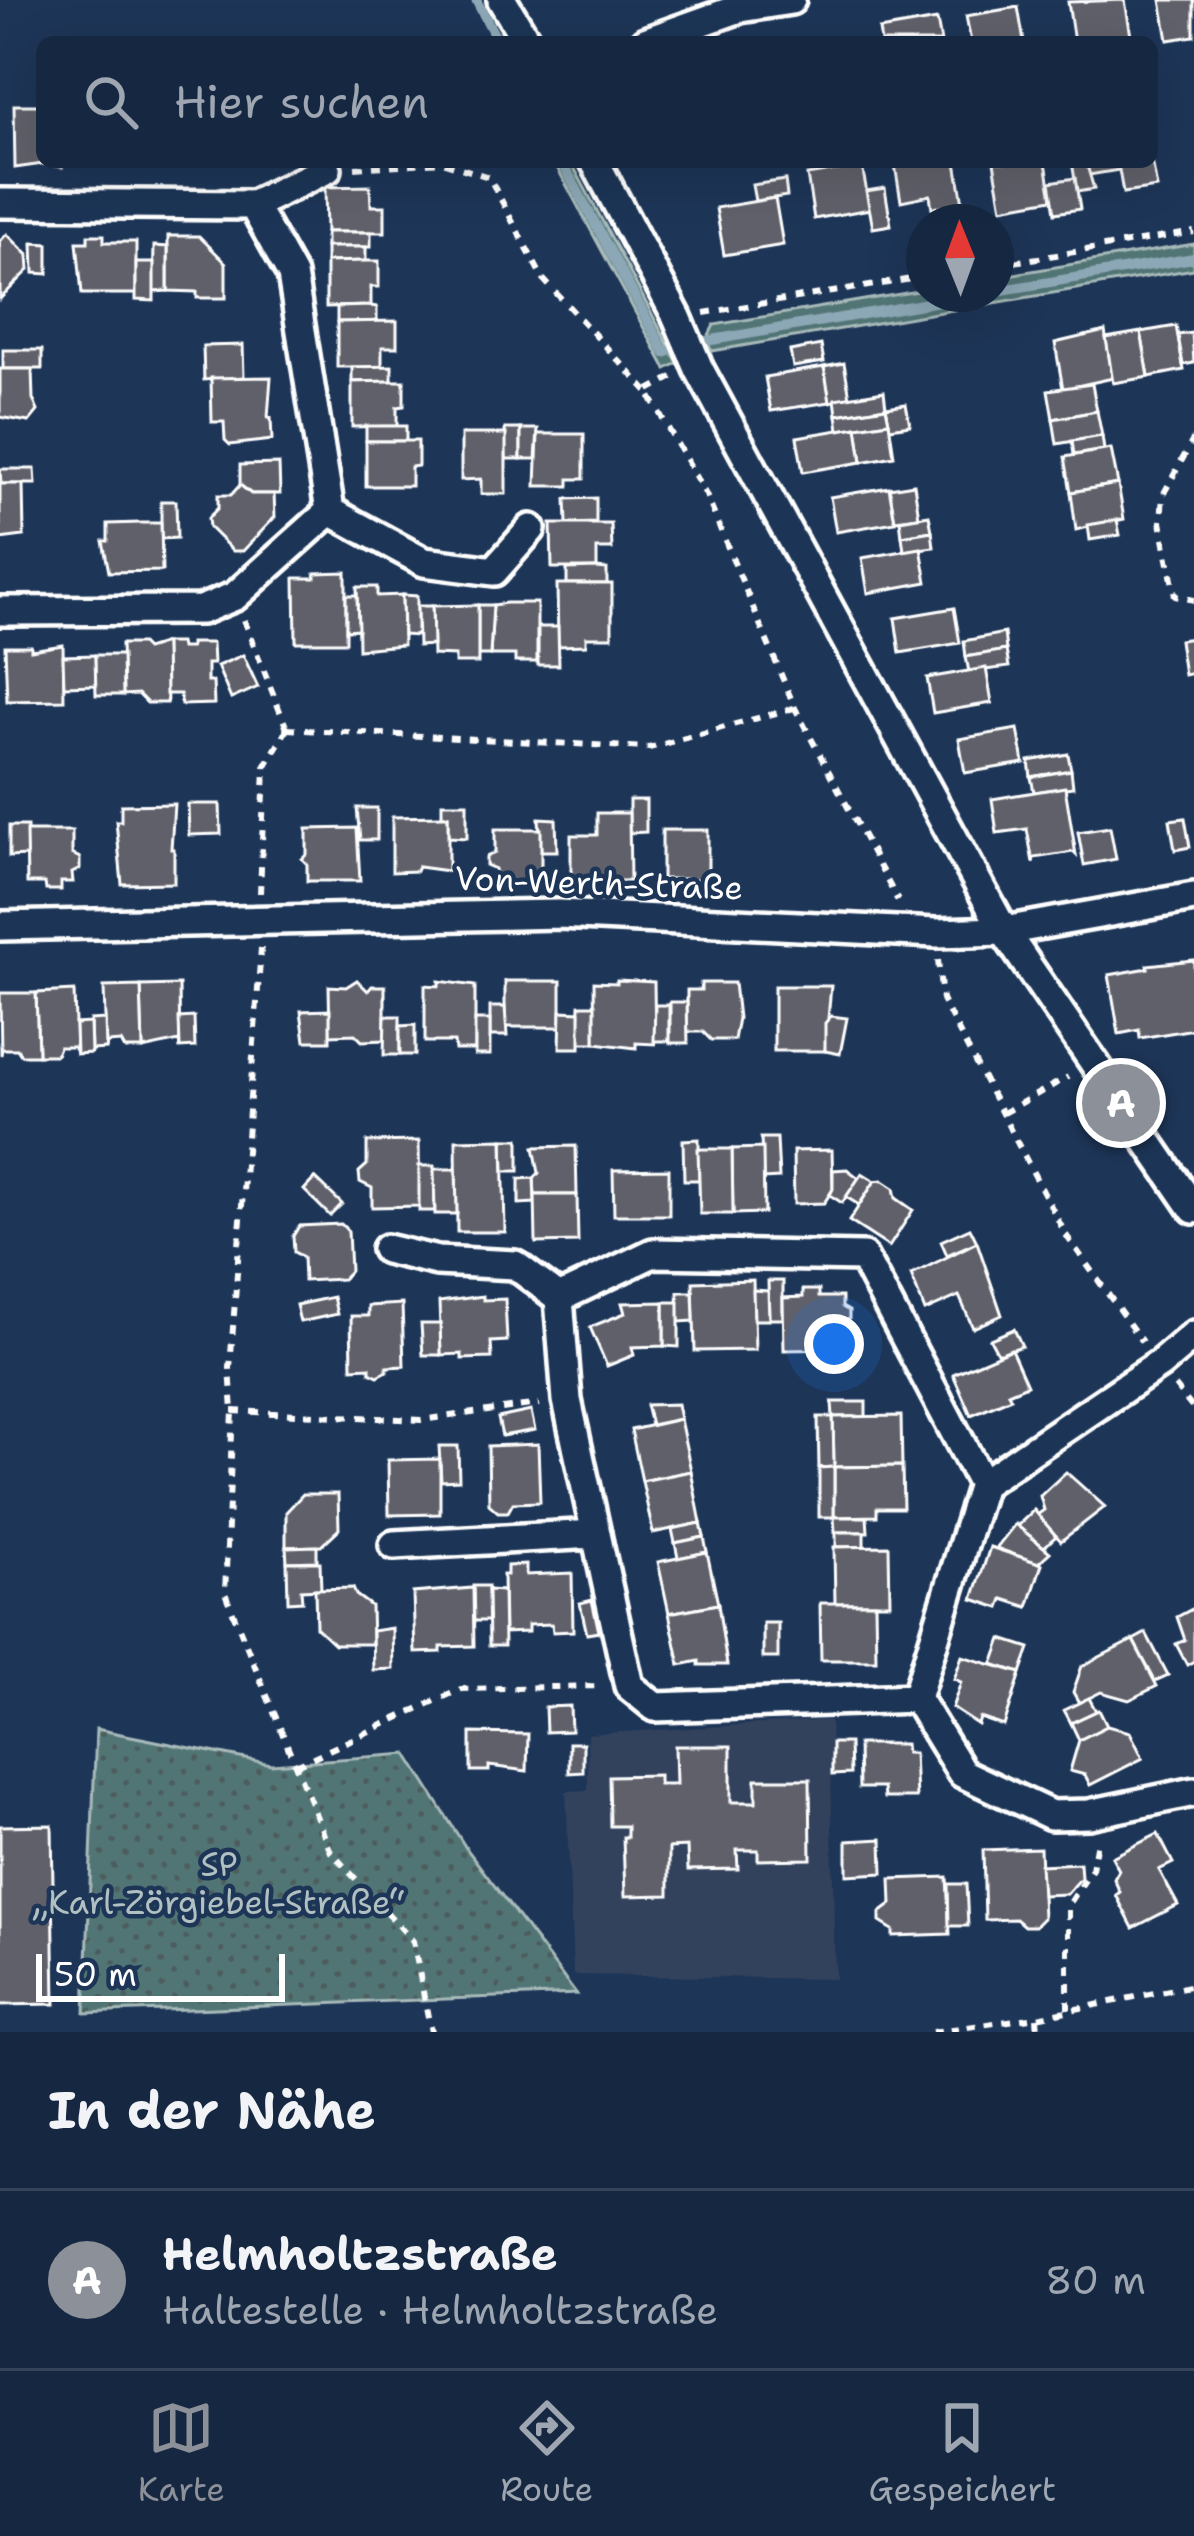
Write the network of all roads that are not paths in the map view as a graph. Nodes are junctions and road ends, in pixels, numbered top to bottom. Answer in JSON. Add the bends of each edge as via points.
{"nodes":[{"id":1,"x":502,"y":0,"type":"edge"},
{"id":2,"x":791,"y":0,"type":"edge"},
{"id":3,"x":523,"y":36,"type":"edge"},
{"id":4,"x":662,"y":36,"type":"edge"},
{"id":5,"x":598,"y":168,"type":"edge"},
{"id":6,"x":327,"y":170,"type":"road end"},
{"id":7,"x":0,"y":203,"type":"edge"},
{"id":8,"x":253,"y":205,"type":"junction"},
{"id":9,"x":330,"y":511,"type":"junction"},
{"id":10,"x":531,"y":529,"type":"dead end"},
{"id":11,"x":0,"y":611,"type":"edge"},
{"id":12,"x":1194,"y":897,"type":"edge"},
{"id":13,"x":0,"y":926,"type":"edge"},
{"id":14,"x":1004,"y":931,"type":"junction"},
{"id":15,"x":1194,"y":1209,"type":"edge"},
{"id":16,"x":386,"y":1249,"type":"dead end"},
{"id":17,"x":559,"y":1298,"type":"junction"},
{"id":18,"x":1194,"y":1335,"type":"edge"},
{"id":19,"x":982,"y":1484,"type":"junction"},
{"id":20,"x":596,"y":1534,"type":"junction"},
{"id":21,"x":394,"y":1545,"type":"dead end"},
{"id":22,"x":916,"y":1698,"type":"junction"},
{"id":23,"x":1194,"y":1792,"type":"edge"}],
"edges":[{"from":1,"to":3,"type":"street"},
{"from":2,"to":4,"type":"street"},
{"from":5,"to":14,"type":"street"},
{"from":6,"to":8,"type":"street"},
{"from":7,"to":8,"type":"street"},
{"from":8,"to":9,"type":"street","via":[[292,275]]},
{"from":9,"to":10,"type":"street","via":[[424,562],[494,571]]},
{"from":9,"to":11,"type":"street","via":[[235,596],[201,610]]},
{"from":12,"to":14,"type":"street","name":"Von-Werth-Straße"},
{"from":13,"to":14,"type":"street","name":"Von-Werth-Straße","via":[[559,914]]},
{"from":14,"to":15,"type":"street"},
{"from":16,"to":17,"type":"street","via":[[515,1265]]},
{"from":17,"to":19,"type":"street","via":[[652,1253],[863,1258]]},
{"from":17,"to":20,"type":"street","via":[[567,1400]]},
{"from":18,"to":19,"type":"street"},
{"from":19,"to":22,"type":"street"},
{"from":20,"to":21,"type":"street"},
{"from":20,"to":22,"type":"street","via":[[629,1686],[655,1707]]},
{"from":22,"to":23,"type":"street","via":[[962,1773],[1051,1815]]}]}
